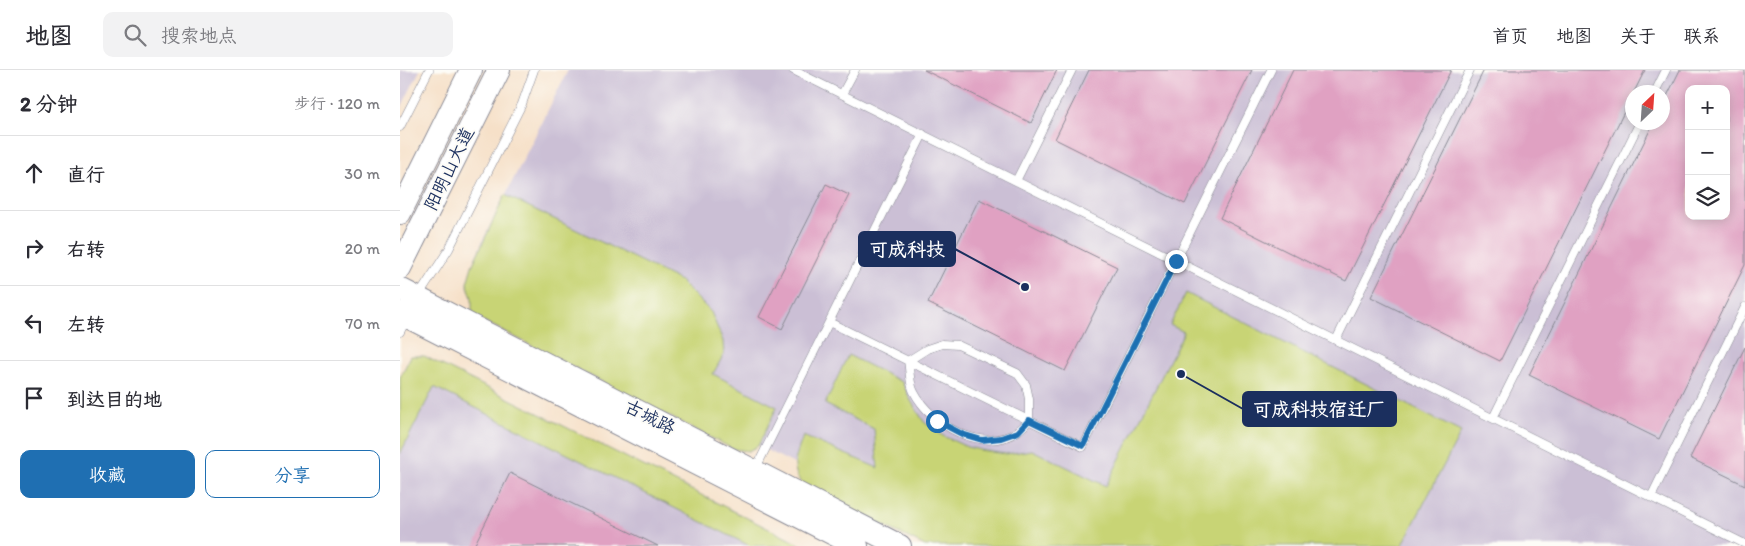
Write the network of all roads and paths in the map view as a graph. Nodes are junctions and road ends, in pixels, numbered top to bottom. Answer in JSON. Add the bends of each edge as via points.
{"nodes":[{"id":1,"x":429,"y":70,"type":"edge"},
{"id":2,"x":471,"y":70,"type":"edge"},
{"id":3,"x":499,"y":70,"type":"edge"},
{"id":4,"x":534,"y":70,"type":"edge"},
{"id":5,"x":793,"y":70,"type":"edge"},
{"id":6,"x":855,"y":70,"type":"edge"},
{"id":7,"x":1072,"y":70,"type":"edge"},
{"id":8,"x":1272,"y":70,"type":"edge"},
{"id":9,"x":1470,"y":70,"type":"edge"},
{"id":10,"x":1666,"y":70,"type":"edge"},
{"id":11,"x":1658,"y":85,"type":"edge"},
{"id":12,"x":842,"y":94,"type":"junction"},
{"id":13,"x":400,"y":127,"type":"edge"},
{"id":14,"x":1636,"y":130,"type":"edge"},
{"id":15,"x":923,"y":134,"type":"junction"},
{"id":16,"x":1016,"y":181,"type":"junction"},
{"id":17,"x":400,"y":212,"type":"edge"},
{"id":18,"x":1176,"y":261,"type":"junction"},
{"id":19,"x":400,"y":268,"type":"edge"},
{"id":20,"x":1745,"y":307,"type":"edge"},
{"id":21,"x":407,"y":309,"type":"edge"},
{"id":22,"x":829,"y":322,"type":"junction"},
{"id":23,"x":1336,"y":340,"type":"junction"},
{"id":24,"x":908,"y":361,"type":"junction"},
{"id":25,"x":1493,"y":418,"type":"junction"},
{"id":26,"x":1029,"y":420,"type":"junction"},
{"id":27,"x":750,"y":480,"type":"junction"},
{"id":28,"x":1651,"y":497,"type":"junction"},
{"id":29,"x":1745,"y":544,"type":"edge"},
{"id":30,"x":857,"y":546,"type":"edge"},
{"id":31,"x":900,"y":546,"type":"edge"}],
"edges":[{"from":1,"to":13,"type":"lane"},
{"from":2,"to":17,"type":"main road","name":"阳明山大道"},
{"from":3,"to":19,"type":"main road","name":"阳明山大道"},
{"from":4,"to":21,"type":"lane","via":[[522,104],[449,249]]},
{"from":5,"to":12,"type":"lane"},
{"from":6,"to":12,"type":"lane"},
{"from":7,"to":16,"type":"lane"},
{"from":8,"to":18,"type":"lane"},
{"from":9,"to":23,"type":"lane"},
{"from":10,"to":11,"type":"lane"},
{"from":12,"to":15,"type":"lane"},
{"from":14,"to":25,"type":"lane"},
{"from":15,"to":16,"type":"lane"},
{"from":15,"to":22,"type":"lane"},
{"from":16,"to":18,"type":"lane"},
{"from":18,"to":23,"type":"lane"},
{"from":18,"to":26,"type":"lane","via":[[1083,446]]},
{"from":20,"to":28,"type":"lane"},
{"from":21,"to":27,"type":"main road","name":"古城路"},
{"from":22,"to":24,"type":"lane"},
{"from":22,"to":27,"type":"lane"},
{"from":23,"to":25,"type":"lane"},
{"from":24,"to":26,"type":"lane"},
{"from":24,"to":26,"type":"lane","via":[[942,344],[958,345],[1017,372],[1026,385]]},
{"from":24,"to":26,"type":"lane","via":[[912,390],[923,406],[937,421],[962,434],[982,440],[1001,438],[1018,432]]},
{"from":25,"to":28,"type":"lane"},
{"from":27,"to":30,"type":"main road","name":"古城路"},
{"from":27,"to":31,"type":"main road","name":"古城路"},
{"from":28,"to":29,"type":"lane"}]}
